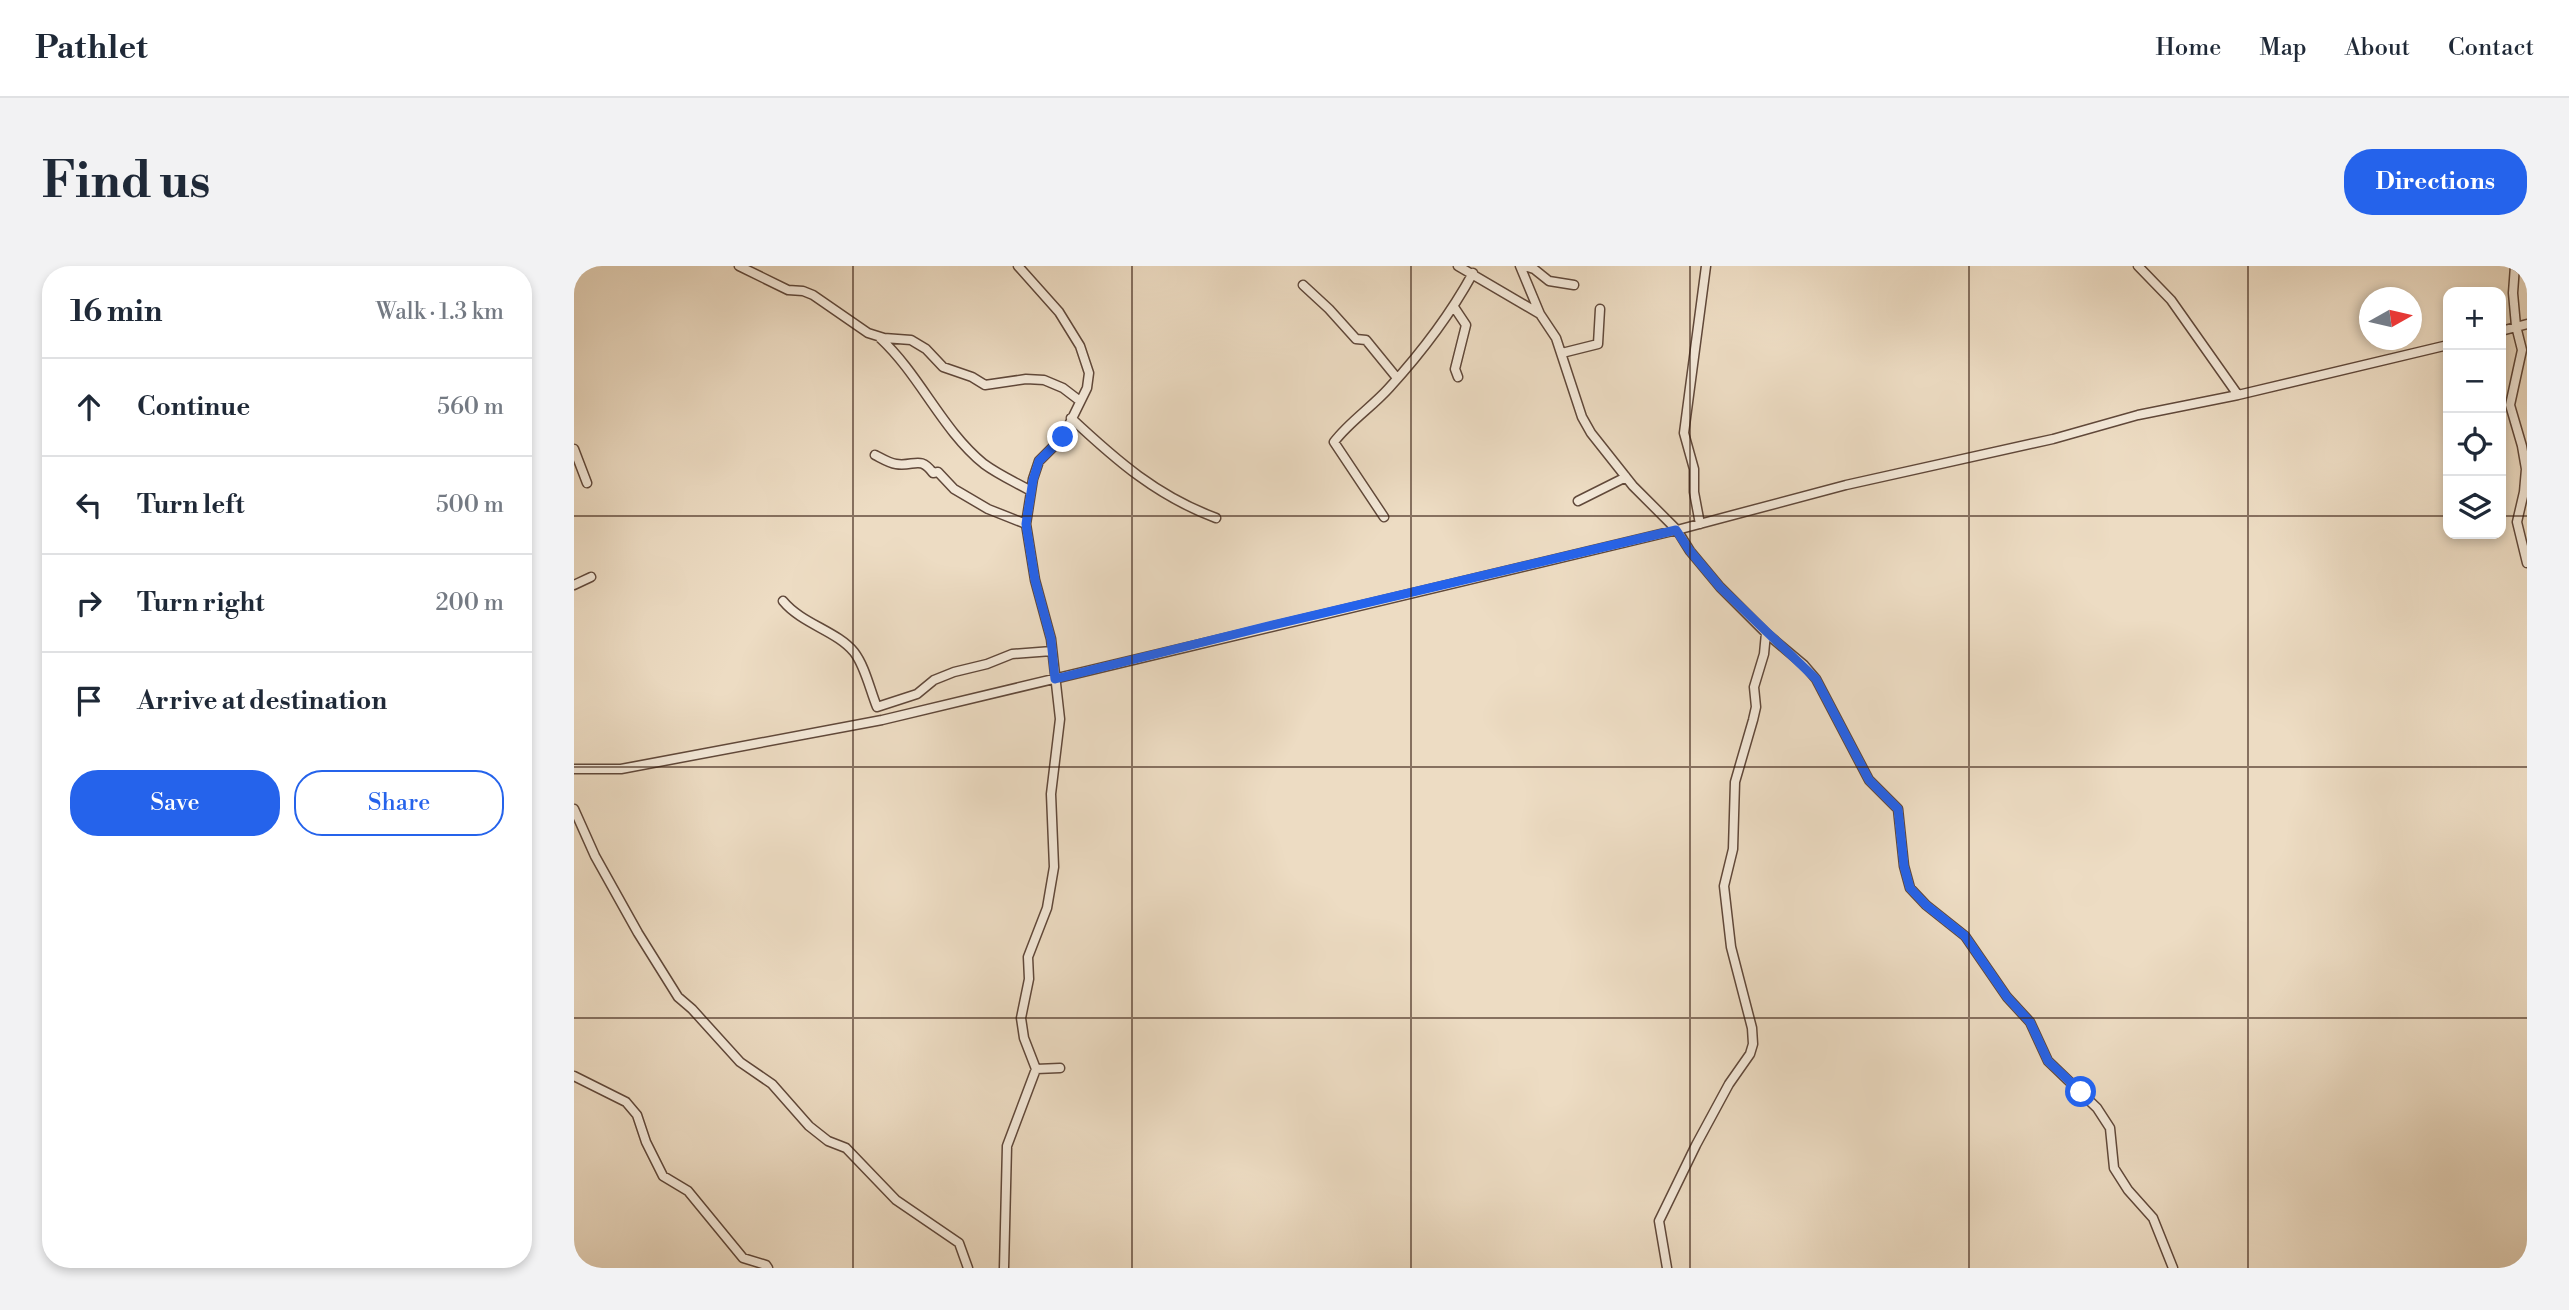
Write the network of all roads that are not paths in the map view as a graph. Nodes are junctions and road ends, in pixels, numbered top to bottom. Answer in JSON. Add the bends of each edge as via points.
{"nodes":[{"id":1,"x":739,"y":266,"type":"edge"},
{"id":2,"x":1018,"y":266,"type":"edge"},
{"id":3,"x":1458,"y":266,"type":"edge"},
{"id":4,"x":1522,"y":266,"type":"edge"},
{"id":5,"x":1706,"y":266,"type":"edge"},
{"id":6,"x":2138,"y":266,"type":"edge"},
{"id":7,"x":2515,"y":266,"type":"edge"},
{"id":8,"x":1472,"y":273,"type":"junction"},
{"id":9,"x":1303,"y":285,"type":"dead end"},
{"id":10,"x":1574,"y":285,"type":"dead end"},
{"id":11,"x":1454,"y":307,"type":"junction"},
{"id":12,"x":1600,"y":309,"type":"dead end"},
{"id":13,"x":1540,"y":314,"type":"junction"},
{"id":14,"x":2527,"y":324,"type":"edge"},
{"id":15,"x":2516,"y":327,"type":"junction"},
{"id":16,"x":2506,"y":330,"type":"edge"},
{"id":17,"x":878,"y":336,"type":"junction"},
{"id":18,"x":2443,"y":346,"type":"edge"},
{"id":19,"x":1562,"y":353,"type":"junction"},
{"id":20,"x":1458,"y":377,"type":"dead end"},
{"id":21,"x":1397,"y":378,"type":"junction"},
{"id":22,"x":2238,"y":395,"type":"junction"},
{"id":23,"x":1080,"y":401,"type":"junction"},
{"id":24,"x":1071,"y":418,"type":"junction"},
{"id":25,"x":574,"y":449,"type":"edge"},
{"id":26,"x":875,"y":455,"type":"dead end"},
{"id":27,"x":1626,"y":477,"type":"junction"},
{"id":28,"x":587,"y":483,"type":"dead end"},
{"id":29,"x":1031,"y":491,"type":"junction"},
{"id":30,"x":1578,"y":501,"type":"dead end"},
{"id":31,"x":1384,"y":517,"type":"dead end"},
{"id":32,"x":1216,"y":518,"type":"dead end"},
{"id":33,"x":1026,"y":524,"type":"junction"},
{"id":34,"x":1700,"y":524,"type":"junction"},
{"id":35,"x":1676,"y":530,"type":"junction"},
{"id":36,"x":2527,"y":563,"type":"edge"},
{"id":37,"x":591,"y":577,"type":"dead end"},
{"id":38,"x":574,"y":585,"type":"edge"},
{"id":39,"x":783,"y":601,"type":"dead end"},
{"id":40,"x":1766,"y":633,"type":"junction"},
{"id":41,"x":1052,"y":651,"type":"junction"},
{"id":42,"x":1055,"y":679,"type":"junction"},
{"id":43,"x":574,"y":769,"type":"edge"},
{"id":44,"x":574,"y":809,"type":"edge"},
{"id":45,"x":1060,"y":1068,"type":"dead end"},
{"id":46,"x":1036,"y":1069,"type":"junction"},
{"id":47,"x":574,"y":1076,"type":"edge"},
{"id":48,"x":768,"y":1268,"type":"edge"},
{"id":49,"x":968,"y":1268,"type":"edge"},
{"id":50,"x":1004,"y":1268,"type":"edge"},
{"id":51,"x":1667,"y":1268,"type":"edge"},
{"id":52,"x":2173,"y":1268,"type":"edge"}],
"edges":[{"from":1,"to":17,"type":"street","via":[[788,290],[813,295]]},
{"from":2,"to":23,"type":"street","via":[[1059,312],[1080,346],[1089,373]]},
{"from":3,"to":8,"type":"street"},
{"from":4,"to":10,"type":"street","via":[[1549,281]]},
{"from":4,"to":13,"type":"street"},
{"from":5,"to":34,"type":"street","via":[[1684,433],[1694,469]]},
{"from":6,"to":22,"type":"street","via":[[2171,300]]},
{"from":7,"to":15,"type":"street"},
{"from":8,"to":11,"type":"street"},
{"from":8,"to":13,"type":"street"},
{"from":9,"to":21,"type":"street","via":[[1356,339],[1366,340]]},
{"from":11,"to":20,"type":"street","via":[[1466,325],[1455,369]]},
{"from":11,"to":21,"type":"street"},
{"from":12,"to":19,"type":"street","via":[[1598,344]]},
{"from":13,"to":19,"type":"street"},
{"from":14,"to":15,"type":"street"},
{"from":15,"to":16,"type":"street"},
{"from":15,"to":36,"type":"street","via":[[2522,350],[2510,405],[2526,469],[2517,522]]},
{"from":17,"to":23,"type":"street","via":[[911,340],[943,367],[985,385],[1044,380]]},
{"from":17,"to":29,"type":"street","via":[[982,462]]},
{"from":18,"to":22,"type":"street"},
{"from":19,"to":27,"type":"street","via":[[1586,424]]},
{"from":21,"to":31,"type":"street","via":[[1334,443]]},
{"from":22,"to":34,"type":"street","via":[[1846,485]]},
{"from":23,"to":24,"type":"street"},
{"from":24,"to":29,"type":"street","via":[[1063,437],[1039,461]]},
{"from":24,"to":32,"type":"street","via":[[1152,486]]},
{"from":25,"to":28,"type":"street"},
{"from":26,"to":33,"type":"street","via":[[896,464],[927,464],[954,489]]},
{"from":27,"to":30,"type":"street"},
{"from":27,"to":35,"type":"street"},
{"from":29,"to":33,"type":"street"},
{"from":33,"to":41,"type":"street"},
{"from":34,"to":35,"type":"street"},
{"from":35,"to":40,"type":"street","via":[[1720,587]]},
{"from":35,"to":42,"type":"street"},
{"from":37,"to":38,"type":"street"},
{"from":39,"to":41,"type":"street","via":[[854,652],[877,707],[917,694],[954,672],[1012,654]]},
{"from":40,"to":51,"type":"street","via":[[1754,687],[1756,707],[1735,782],[1733,849],[1724,886],[1731,947],[1753,1044],[1659,1221]]},
{"from":40,"to":52,"type":"street","via":[[1816,679],[1869,780],[1898,809],[1910,888],[1965,936],[2030,1022],[2048,1061],[2097,1108],[2110,1128],[2114,1168],[2153,1218]]},
{"from":41,"to":42,"type":"street"},
{"from":42,"to":43,"type":"street","via":[[621,769]]},
{"from":42,"to":46,"type":"street","via":[[1060,719],[1051,794],[1054,867],[1046,908],[1028,957],[1029,979],[1021,1018]]},
{"from":44,"to":49,"type":"street","via":[[595,856],[678,997],[740,1062],[772,1084],[809,1126],[846,1148],[896,1200],[959,1243]]},
{"from":45,"to":46,"type":"street"},
{"from":46,"to":50,"type":"street","via":[[1007,1146]]},
{"from":47,"to":48,"type":"street","via":[[626,1102],[637,1115],[663,1176],[688,1191],[743,1258]]}]}
